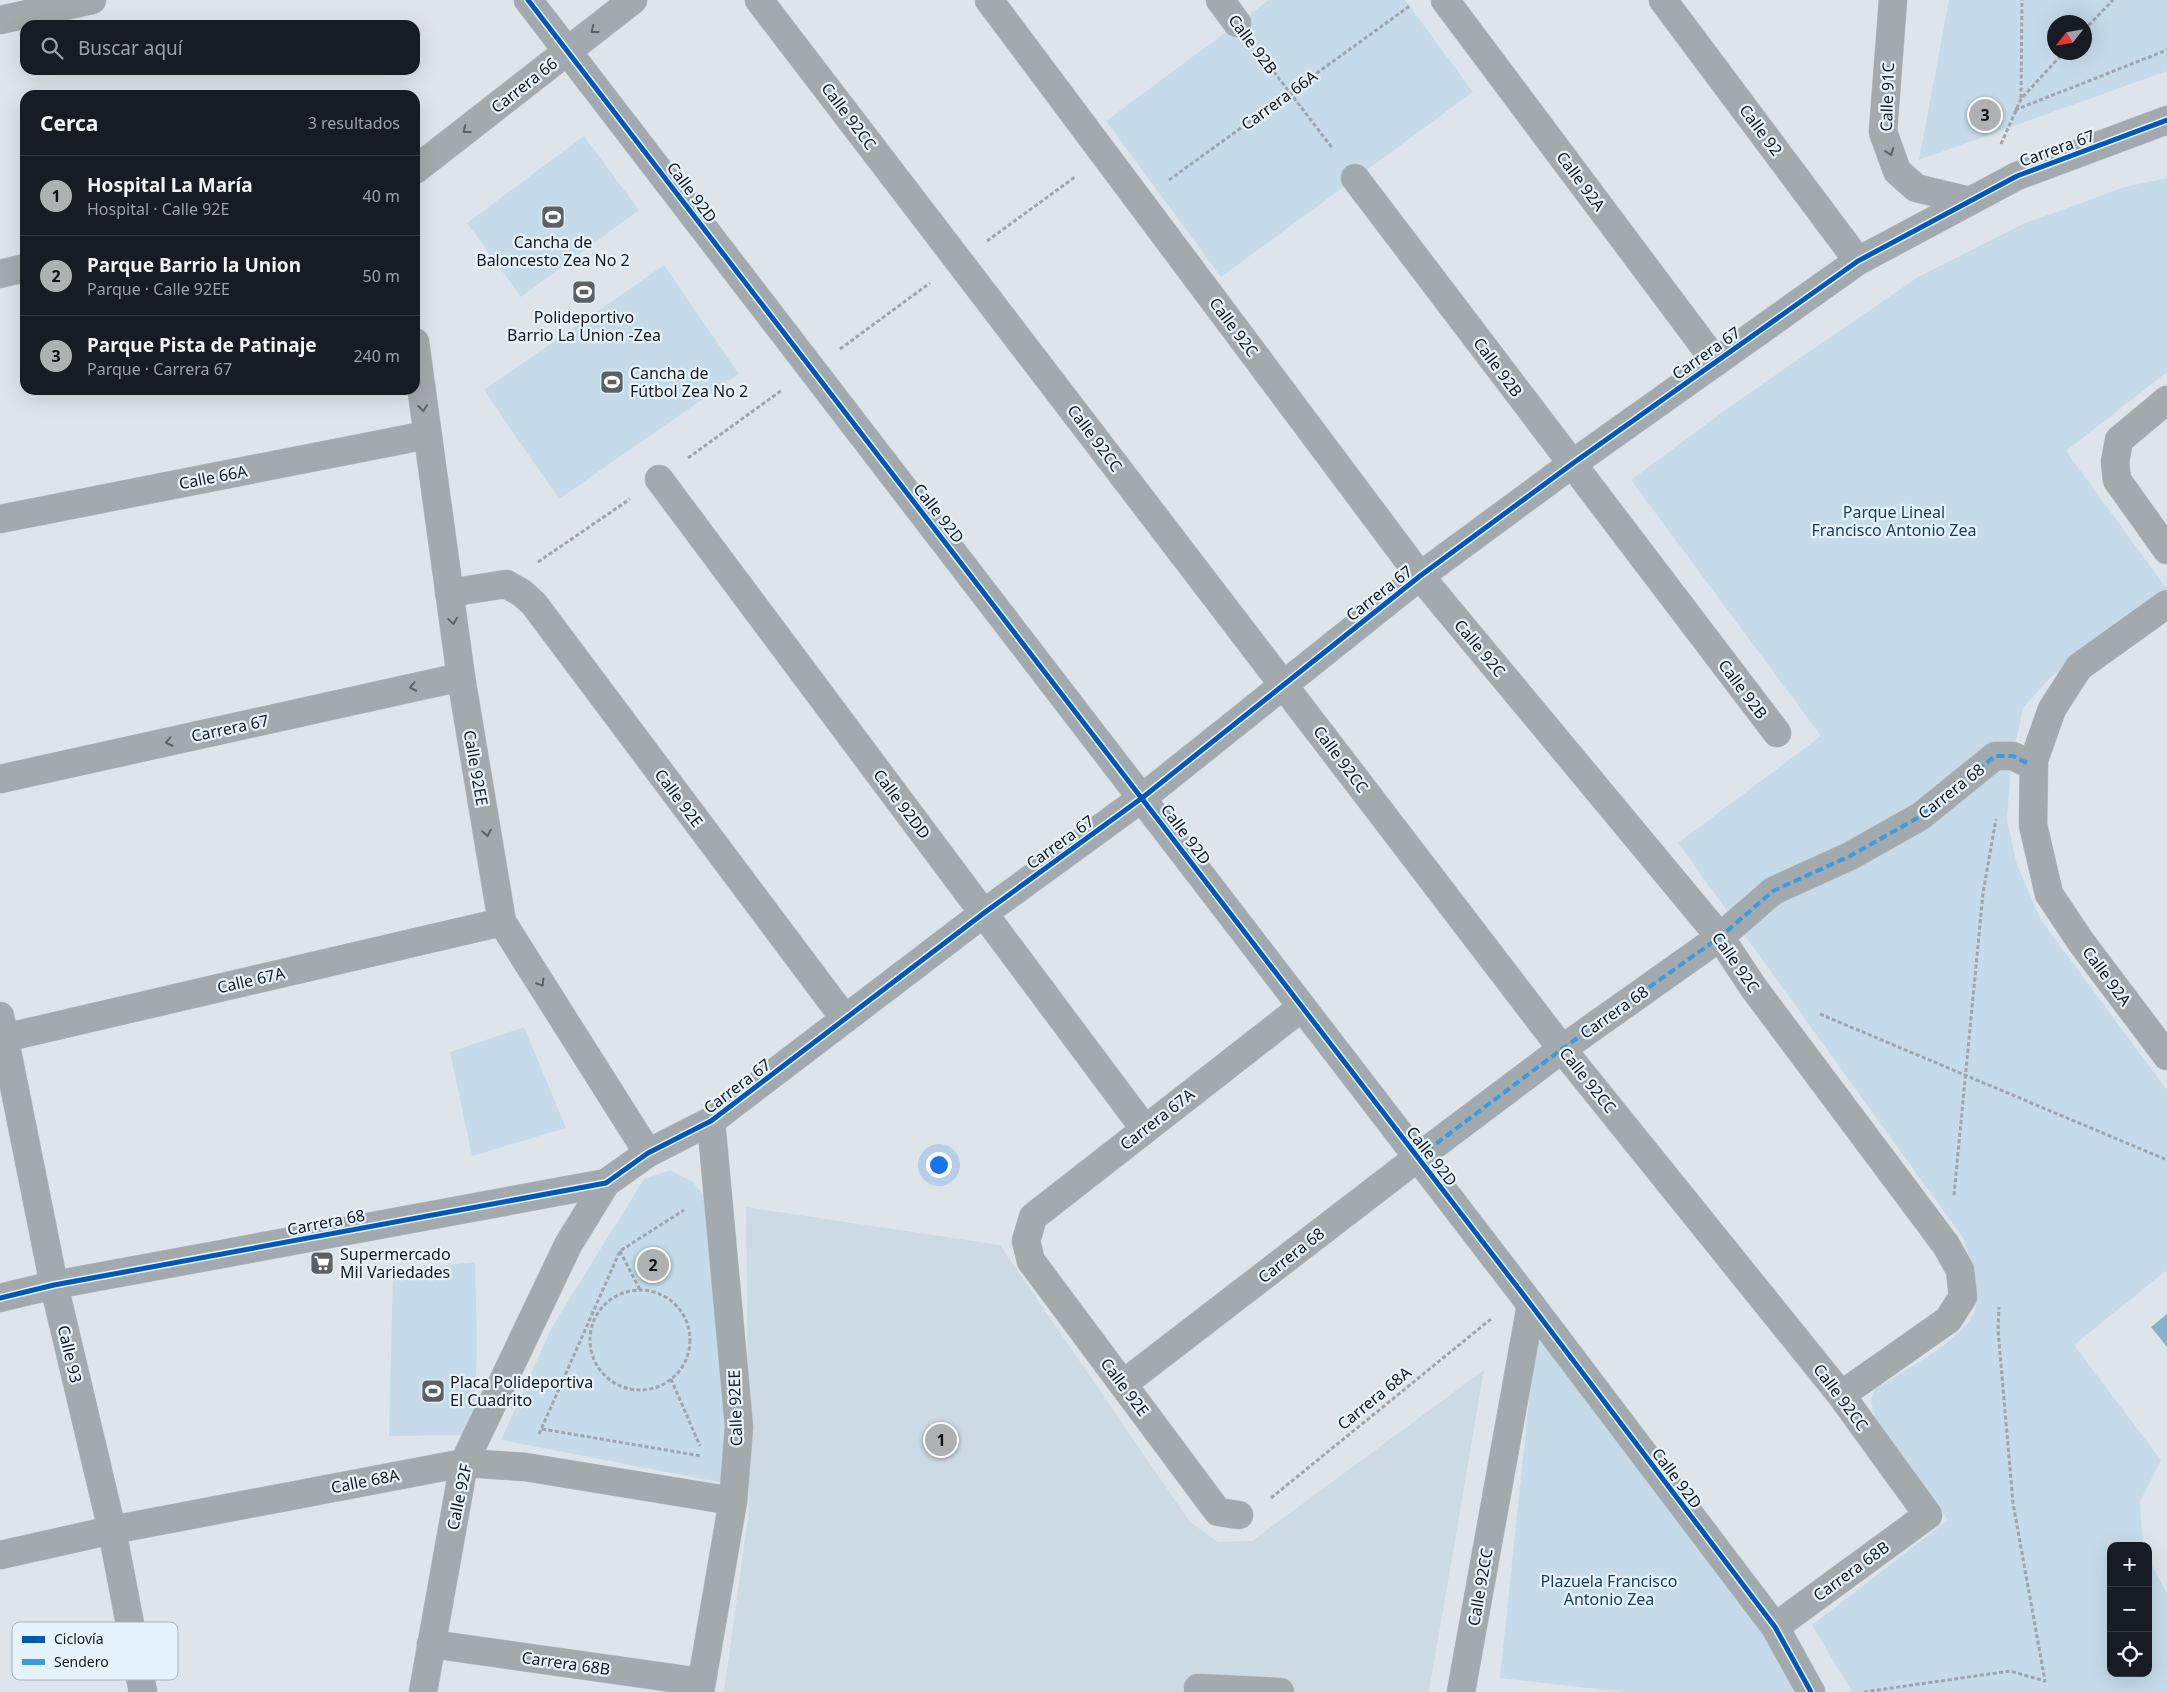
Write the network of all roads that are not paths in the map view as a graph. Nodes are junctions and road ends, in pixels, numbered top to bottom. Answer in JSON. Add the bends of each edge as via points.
{"nodes":[{"id":1,"x":92,"y":0,"type":"edge"},
{"id":2,"x":528,"y":0,"type":"edge"},
{"id":3,"x":632,"y":0,"type":"edge"},
{"id":4,"x":760,"y":0,"type":"edge"},
{"id":5,"x":989,"y":0,"type":"edge"},
{"id":6,"x":1220,"y":0,"type":"edge"},
{"id":7,"x":1445,"y":0,"type":"edge"},
{"id":8,"x":1663,"y":0,"type":"edge"},
{"id":9,"x":1891,"y":2,"type":"edge"},
{"id":10,"x":0,"y":20,"type":"edge"},
{"id":11,"x":1237,"y":23,"type":"road end"},
{"id":12,"x":568,"y":50,"type":"junction"},
{"id":13,"x":2167,"y":120,"type":"edge"},
{"id":14,"x":420,"y":166,"type":"edge"},
{"id":15,"x":1355,"y":178,"type":"road end"},
{"id":16,"x":1970,"y":201,"type":"junction"},
{"id":17,"x":1858,"y":261,"type":"junction"},
{"id":18,"x":20,"y":269,"type":"edge"},
{"id":19,"x":0,"y":274,"type":"edge"},
{"id":20,"x":1716,"y":362,"type":"junction"},
{"id":21,"x":420,"y":381,"type":"edge"},
{"id":22,"x":2167,"y":400,"type":"edge"},
{"id":23,"x":427,"y":435,"type":"junction"},
{"id":24,"x":1572,"y":464,"type":"junction"},
{"id":25,"x":659,"y":479,"type":"dead end"},
{"id":26,"x":0,"y":519,"type":"edge"},
{"id":27,"x":2167,"y":550,"type":"edge"},
{"id":28,"x":1420,"y":576,"type":"junction"},
{"id":29,"x":449,"y":593,"type":"junction"},
{"id":30,"x":2167,"y":604,"type":"edge"},
{"id":31,"x":461,"y":677,"type":"junction"},
{"id":32,"x":1284,"y":684,"type":"junction"},
{"id":33,"x":1777,"y":733,"type":"dead end"},
{"id":34,"x":2029,"y":764,"type":"dead end"},
{"id":35,"x":0,"y":779,"type":"edge"},
{"id":36,"x":1142,"y":798,"type":"junction"},
{"id":37,"x":984,"y":913,"type":"junction"},
{"id":38,"x":502,"y":922,"type":"junction"},
{"id":39,"x":1720,"y":937,"type":"junction"},
{"id":40,"x":1302,"y":1007,"type":"junction"},
{"id":41,"x":845,"y":1019,"type":"junction"},
{"id":42,"x":2,"y":1031,"type":"edge"},
{"id":43,"x":1562,"y":1049,"type":"junction"},
{"id":44,"x":2167,"y":1056,"type":"edge"},
{"id":45,"x":711,"y":1121,"type":"junction"},
{"id":46,"x":1144,"y":1128,"type":"junction"},
{"id":47,"x":648,"y":1154,"type":"junction"},
{"id":48,"x":1417,"y":1158,"type":"junction"},
{"id":49,"x":606,"y":1183,"type":"junction"},
{"id":50,"x":1026,"y":1241,"type":"joint"},
{"id":51,"x":54,"y":1285,"type":"junction"},
{"id":52,"x":0,"y":1298,"type":"edge"},
{"id":53,"x":1527,"y":1299,"type":"junction"},
{"id":54,"x":1123,"y":1384,"type":"junction"},
{"id":55,"x":1841,"y":1395,"type":"junction"},
{"id":56,"x":464,"y":1463,"type":"junction"},
{"id":57,"x":733,"y":1501,"type":"junction"},
{"id":58,"x":1239,"y":1515,"type":"road end"},
{"id":59,"x":1928,"y":1515,"type":"joint"},
{"id":60,"x":112,"y":1530,"type":"junction"},
{"id":61,"x":0,"y":1555,"type":"edge"},
{"id":62,"x":130,"y":1622,"type":"edge"},
{"id":63,"x":1774,"y":1627,"type":"junction"},
{"id":64,"x":431,"y":1644,"type":"junction"},
{"id":65,"x":701,"y":1687,"type":"edge"},
{"id":66,"x":1198,"y":1688,"type":"dead end"},
{"id":67,"x":423,"y":1692,"type":"edge"},
{"id":68,"x":1280,"y":1692,"type":"edge"},
{"id":69,"x":1461,"y":1692,"type":"edge"},
{"id":70,"x":1811,"y":1692,"type":"edge"}],
"edges":[{"from":1,"to":10,"type":"street"},
{"from":2,"to":12,"type":"street","name":"Calle 92D"},
{"from":3,"to":12,"type":"street","name":"Carrera 66","one_way":true},
{"from":4,"to":32,"type":"street","name":"Calle 92CC"},
{"from":5,"to":28,"type":"street","name":"Calle 92C"},
{"from":6,"to":11,"type":"street","name":"Calle 92B"},
{"from":7,"to":20,"type":"street","name":"Calle 92A"},
{"from":8,"to":17,"type":"street","name":"Calle 92"},
{"from":9,"to":16,"type":"street","name":"Calle 91C","one_way":true,"via":[[1883,132],[1897,171],[1916,188]]},
{"from":12,"to":14,"type":"street","name":"Carrera 66","one_way":true},
{"from":12,"to":36,"type":"street","name":"Calle 92D"},
{"from":13,"to":16,"type":"street","name":"Carrera 67","via":[[2017,176]]},
{"from":15,"to":24,"type":"street","name":"Calle 92B"},
{"from":16,"to":17,"type":"street","name":"Carrera 67"},
{"from":17,"to":20,"type":"street","name":"Carrera 67"},
{"from":18,"to":19,"type":"street"},
{"from":20,"to":24,"type":"street","name":"Carrera 67"},
{"from":21,"to":23,"type":"street","name":"Calle 92EE","one_way":true},
{"from":22,"to":27,"type":"street","via":[[2119,440],[2115,462],[2117,480]]},
{"from":23,"to":26,"type":"street","name":"Calle 66A"},
{"from":23,"to":29,"type":"street","name":"Calle 92EE"},
{"from":24,"to":28,"type":"street","name":"Carrera 67"},
{"from":24,"to":33,"type":"street","name":"Calle 92B"},
{"from":25,"to":37,"type":"street","name":"Calle 92DD"},
{"from":28,"to":32,"type":"street","name":"Carrera 67"},
{"from":28,"to":39,"type":"street","name":"Calle 92C"},
{"from":29,"to":31,"type":"street","name":"Calle 92EE","one_way":true},
{"from":29,"to":41,"type":"street","name":"Calle 92E","via":[[506,584],[522,592],[534,604]]},
{"from":30,"to":44,"type":"street","name":"Calle 92A","via":[[2079,667],[2052,709],[2034,760],[2033,825],[2049,894]]},
{"from":31,"to":35,"type":"street","name":"Carrera 67","one_way":true},
{"from":31,"to":38,"type":"street","name":"Calle 92EE","one_way":true},
{"from":32,"to":36,"type":"street","name":"Carrera 67"},
{"from":32,"to":43,"type":"street","name":"Calle 92CC"},
{"from":34,"to":39,"type":"street","name":"Carrera 68","via":[[2013,756],[1995,756],[1921,816],[1850,856],[1773,891]]},
{"from":36,"to":37,"type":"street","name":"Carrera 67"},
{"from":36,"to":40,"type":"street","name":"Calle 92D"},
{"from":37,"to":41,"type":"street","name":"Carrera 67"},
{"from":37,"to":46,"type":"street","name":"Calle 92DD"},
{"from":38,"to":42,"type":"street","name":"Calle 67A"},
{"from":38,"to":47,"type":"street","name":"Calle 92EE","one_way":true},
{"from":39,"to":43,"type":"street","name":"Carrera 68"},
{"from":39,"to":55,"type":"street","name":"Calle 92C","via":[[1753,987],[1946,1245],[1960,1270],[1963,1297],[1948,1320]]},
{"from":40,"to":46,"type":"street","name":"Carrera 67A"},
{"from":40,"to":48,"type":"street","name":"Calle 92D"},
{"from":41,"to":45,"type":"street","name":"Carrera 67"},
{"from":42,"to":51,"type":"street","name":"Calle 93"},
{"from":43,"to":48,"type":"street","name":"Carrera 68"},
{"from":43,"to":55,"type":"street","name":"Calle 92CC"},
{"from":45,"to":47,"type":"street","name":"Carrera 67"},
{"from":45,"to":57,"type":"street","name":"Calle 92EE","via":[[739,1426]]},
{"from":46,"to":50,"type":"street","name":"Carrera 67A","via":[[1033,1217]]},
{"from":47,"to":49,"type":"street","name":"Carrera 68"},
{"from":48,"to":53,"type":"street","name":"Calle 92D"},
{"from":48,"to":54,"type":"street","name":"Carrera 68"},
{"from":49,"to":51,"type":"street","name":"Carrera 68"},
{"from":49,"to":56,"type":"street","name":"Calle 92F","via":[[568,1245]]},
{"from":50,"to":54,"type":"street","name":"Calle 92E","via":[[1031,1261]]},
{"from":51,"to":52,"type":"street","name":"Carrera 68"},
{"from":51,"to":60,"type":"street","name":"Calle 93"},
{"from":53,"to":63,"type":"street","name":"Calle 92D"},
{"from":53,"to":69,"type":"street","name":"Calle 92CC"},
{"from":54,"to":58,"type":"street","name":"Calle 92E","via":[[1218,1512]]},
{"from":55,"to":59,"type":"street","name":"Calle 92CC"},
{"from":56,"to":57,"type":"street","name":"Calle 68A","via":[[525,1467]]},
{"from":56,"to":60,"type":"street","name":"Calle 68A"},
{"from":56,"to":64,"type":"street","name":"Calle 92F"},
{"from":57,"to":65,"type":"street","name":"Calle 92EE"},
{"from":59,"to":63,"type":"street","name":"Carrera 68B"},
{"from":60,"to":61,"type":"street","name":"Calle 68A"},
{"from":60,"to":62,"type":"street","name":"Calle 93"},
{"from":63,"to":70,"type":"street","name":"Calle 92D"},
{"from":64,"to":65,"type":"street","name":"Carrera 68B"},
{"from":64,"to":67,"type":"street","name":"Calle 92F"},
{"from":66,"to":68,"type":"street"}]}
